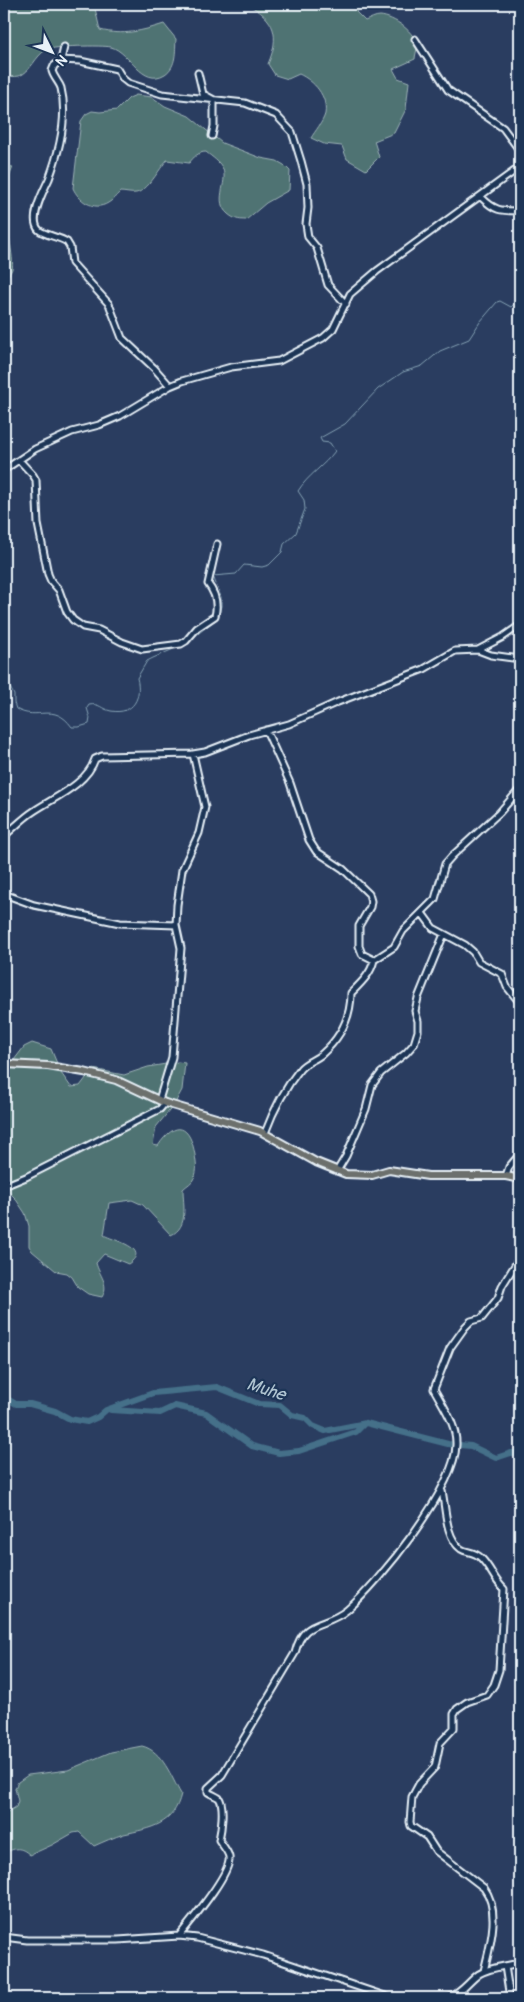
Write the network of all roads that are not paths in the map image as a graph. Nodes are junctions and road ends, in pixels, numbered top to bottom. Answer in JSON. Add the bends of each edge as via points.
{"nodes":[{"id":1,"x":415,"y":39,"type":"dead end"},
{"id":2,"x":64,"y":47,"type":"dead end"},
{"id":3,"x":61,"y":60,"type":"junction"},
{"id":4,"x":198,"y":73,"type":"dead end"},
{"id":5,"x":214,"y":100,"type":"junction"},
{"id":6,"x":212,"y":136,"type":"dead end"},
{"id":7,"x":520,"y":151,"type":"edge"},
{"id":8,"x":520,"y":167,"type":"edge"},
{"id":9,"x":480,"y":197,"type":"junction"},
{"id":10,"x":520,"y":211,"type":"edge"},
{"id":11,"x":346,"y":304,"type":"junction"},
{"id":12,"x":170,"y":386,"type":"junction"},
{"id":13,"x":19,"y":460,"type":"junction"},
{"id":14,"x":4,"y":470,"type":"edge"},
{"id":15,"x":217,"y":544,"type":"dead end"},
{"id":16,"x":520,"y":625,"type":"edge"},
{"id":17,"x":478,"y":650,"type":"junction"},
{"id":18,"x":520,"y":659,"type":"edge"},
{"id":19,"x":266,"y":730,"type":"junction"},
{"id":20,"x":193,"y":754,"type":"junction"},
{"id":21,"x":520,"y":789,"type":"edge"},
{"id":22,"x":4,"y":836,"type":"edge"},
{"id":23,"x":4,"y":894,"type":"edge"},
{"id":24,"x":422,"y":913,"type":"junction"},
{"id":25,"x":176,"y":924,"type":"junction"},
{"id":26,"x":444,"y":934,"type":"junction"},
{"id":27,"x":374,"y":960,"type":"junction"},
{"id":28,"x":520,"y":1003,"type":"edge"},
{"id":29,"x":4,"y":1064,"type":"edge"},
{"id":30,"x":162,"y":1102,"type":"junction"},
{"id":31,"x":265,"y":1133,"type":"junction"},
{"id":32,"x":520,"y":1154,"type":"edge"},
{"id":33,"x":337,"y":1171,"type":"junction"},
{"id":34,"x":506,"y":1176,"type":"junction"},
{"id":35,"x":520,"y":1179,"type":"edge"},
{"id":36,"x":4,"y":1186,"type":"edge"},
{"id":37,"x":520,"y":1257,"type":"edge"},
{"id":38,"x":442,"y":1491,"type":"junction"},
{"id":39,"x":179,"y":1936,"type":"junction"},
{"id":40,"x":4,"y":1937,"type":"edge"},
{"id":41,"x":520,"y":1963,"type":"edge"},
{"id":42,"x":505,"y":1966,"type":"junction"},
{"id":43,"x":484,"y":1971,"type":"junction"},
{"id":44,"x":391,"y":1998,"type":"edge"},
{"id":45,"x":448,"y":1998,"type":"edge"},
{"id":46,"x":510,"y":1998,"type":"edge"}],
"edges":[{"from":1,"to":7,"type":"street","via":[[448,90],[503,128]]},
{"from":2,"to":3,"type":"street"},
{"from":3,"to":5,"type":"street","via":[[116,68],[128,83],[162,94]]},
{"from":3,"to":12,"type":"street","via":[[52,71],[60,88],[62,126],[50,177],[36,209],[36,226],[41,232],[67,242],[72,263],[109,304],[122,338]]},
{"from":4,"to":5,"type":"street","via":[[203,94]]},
{"from":5,"to":6,"type":"street"},
{"from":5,"to":11,"type":"street","via":[[245,103],[274,113],[292,132],[308,184],[308,237],[317,248],[328,285]]},
{"from":8,"to":9,"type":"street"},
{"from":9,"to":10,"type":"street","via":[[491,208]]},
{"from":9,"to":11,"type":"street","via":[[377,271],[350,294]]},
{"from":11,"to":12,"type":"street","via":[[333,329],[323,338],[279,361],[231,367]]},
{"from":12,"to":13,"type":"street","via":[[120,416],[72,432]]},
{"from":13,"to":14,"type":"street"},
{"from":13,"to":15,"type":"street","via":[[36,480],[38,524],[49,577],[59,590],[67,612],[83,627],[99,630],[142,649],[186,641],[197,628],[215,616],[216,596],[208,584]]},
{"from":16,"to":17,"type":"street"},
{"from":17,"to":18,"type":"street"},
{"from":17,"to":19,"type":"street","via":[[455,651],[424,669],[289,724]]},
{"from":19,"to":20,"type":"street"},
{"from":19,"to":27,"type":"street","via":[[279,755],[309,840],[316,851],[343,869],[369,894],[370,907],[359,926],[359,940],[362,954]]},
{"from":20,"to":22,"type":"street","via":[[102,756],[95,759],[85,777],[32,812]]},
{"from":20,"to":25,"type":"street","via":[[205,807],[199,833],[182,870]]},
{"from":21,"to":24,"type":"street","via":[[452,856],[446,864],[435,899]]},
{"from":23,"to":25,"type":"street","via":[[34,905],[120,923]]},
{"from":24,"to":26,"type":"street","via":[[433,928]]},
{"from":24,"to":27,"type":"street","via":[[403,930],[394,946]]},
{"from":25,"to":30,"type":"street","via":[[181,948],[172,1057]]},
{"from":26,"to":28,"type":"street","via":[[473,952],[479,962],[502,974],[507,987]]},
{"from":26,"to":33,"type":"street","via":[[418,998],[415,1011],[418,1031],[414,1044],[372,1085],[366,1109]]},
{"from":27,"to":31,"type":"street","via":[[363,981],[351,993],[351,1007],[339,1036],[301,1068],[273,1110]]},
{"from":29,"to":30,"type":"main road","via":[[84,1072],[116,1080]]},
{"from":30,"to":31,"type":"main road"},
{"from":30,"to":36,"type":"street","via":[[160,1109]]},
{"from":31,"to":33,"type":"main road"},
{"from":32,"to":34,"type":"street","via":[[508,1167]]},
{"from":33,"to":34,"type":"main road","via":[[357,1176],[389,1170],[428,1176]]},
{"from":34,"to":35,"type":"main road"},
{"from":37,"to":38,"type":"street","via":[[498,1298],[482,1318],[465,1327],[450,1348],[434,1389],[455,1432],[456,1446]]},
{"from":38,"to":39,"type":"street","via":[[385,1572],[346,1611],[306,1630],[299,1639],[295,1654],[222,1775],[208,1788],[208,1792],[219,1798],[221,1804],[219,1840],[229,1854],[229,1860],[219,1884]]},
{"from":38,"to":43,"type":"street","via":[[452,1539],[462,1549],[481,1558],[504,1589],[502,1642],[494,1685],[487,1695],[461,1704],[457,1709],[454,1728],[440,1744],[435,1768],[419,1784],[412,1797],[410,1822],[436,1851],[488,1894],[493,1917]]},
{"from":39,"to":40,"type":"street","via":[[102,1940]]},
{"from":39,"to":44,"type":"street","via":[[262,1955]]},
{"from":41,"to":42,"type":"street"},
{"from":42,"to":43,"type":"street"},
{"from":42,"to":46,"type":"street"},
{"from":43,"to":45,"type":"street"}]}
